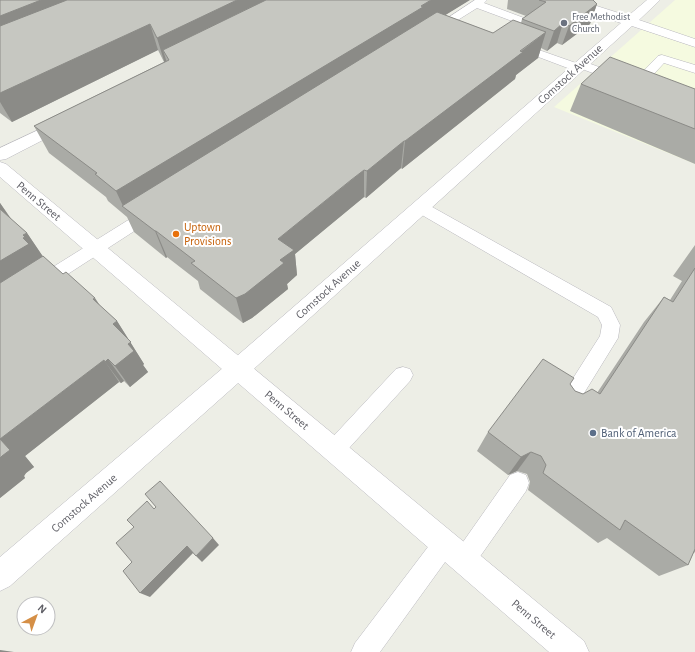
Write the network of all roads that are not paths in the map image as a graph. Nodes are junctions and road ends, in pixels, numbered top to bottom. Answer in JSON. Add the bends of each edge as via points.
{"nodes":[{"id":1,"x":566,"y":0,"type":"edge"},
{"id":2,"x":654,"y":0,"type":"edge"},
{"id":3,"x":479,"y":2,"type":"edge"},
{"id":4,"x":452,"y":20,"type":"junction"},
{"id":5,"x":630,"y":21,"type":"junction"},
{"id":6,"x":465,"y":25,"type":"edge"},
{"id":7,"x":425,"y":37,"type":"edge"},
{"id":8,"x":695,"y":43,"type":"edge"},
{"id":9,"x":579,"y":66,"type":"junction"},
{"id":10,"x":695,"y":69,"type":"edge"},
{"id":11,"x":637,"y":85,"type":"junction"},
{"id":12,"x":651,"y":90,"type":"edge"},
{"id":13,"x":78,"y":115,"type":"edge"},
{"id":14,"x":0,"y":155,"type":"edge"},
{"id":15,"x":0,"y":168,"type":"edge"},
{"id":16,"x":163,"y":205,"type":"edge"},
{"id":17,"x":420,"y":207,"type":"junction"},
{"id":18,"x":96,"y":248,"type":"junction"},
{"id":19,"x":0,"y":309,"type":"edge"},
{"id":20,"x":238,"y":369,"type":"junction"},
{"id":21,"x":403,"y":375,"type":"dead end"},
{"id":22,"x":566,"y":405,"type":"edge"},
{"id":23,"x":334,"y":450,"type":"junction"},
{"id":24,"x":518,"y":483,"type":"dead end"},
{"id":25,"x":445,"y":543,"type":"junction"},
{"id":26,"x":464,"y":560,"type":"junction"},
{"id":27,"x":0,"y":576,"type":"edge"},
{"id":28,"x":364,"y":652,"type":"edge"},
{"id":29,"x":573,"y":652,"type":"edge"}],
"edges":[{"from":1,"to":5,"type":"street"},
{"from":2,"to":5,"type":"street","name":"Comstock Avenue"},
{"from":3,"to":4,"type":"lane"},
{"from":3,"to":9,"type":"lane","via":[[528,23],[504,40]]},
{"from":4,"to":6,"type":"lane"},
{"from":4,"to":7,"type":"lane"},
{"from":5,"to":8,"type":"street"},
{"from":5,"to":9,"type":"street","name":"Comstock Avenue"},
{"from":9,"to":11,"type":"lane"},
{"from":9,"to":17,"type":"street","name":"Comstock Avenue"},
{"from":10,"to":11,"type":"lane","via":[[662,58]]},
{"from":11,"to":12,"type":"lane"},
{"from":13,"to":14,"type":"street"},
{"from":15,"to":18,"type":"street","name":"Penn Street"},
{"from":16,"to":18,"type":"lane"},
{"from":17,"to":20,"type":"street","name":"Comstock Avenue"},
{"from":17,"to":22,"type":"lane","via":[[605,312],[611,326],[609,338]]},
{"from":18,"to":19,"type":"lane"},
{"from":18,"to":20,"type":"street","name":"Penn Street"},
{"from":20,"to":23,"type":"street","name":"Penn Street"},
{"from":20,"to":27,"type":"street","name":"Comstock Avenue"},
{"from":21,"to":23,"type":"lane"},
{"from":23,"to":25,"type":"street","name":"Penn Street"},
{"from":24,"to":26,"type":"lane"},
{"from":25,"to":26,"type":"street","name":"Penn Street"},
{"from":25,"to":28,"type":"lane"},
{"from":26,"to":29,"type":"street","name":"Penn Street"}]}
